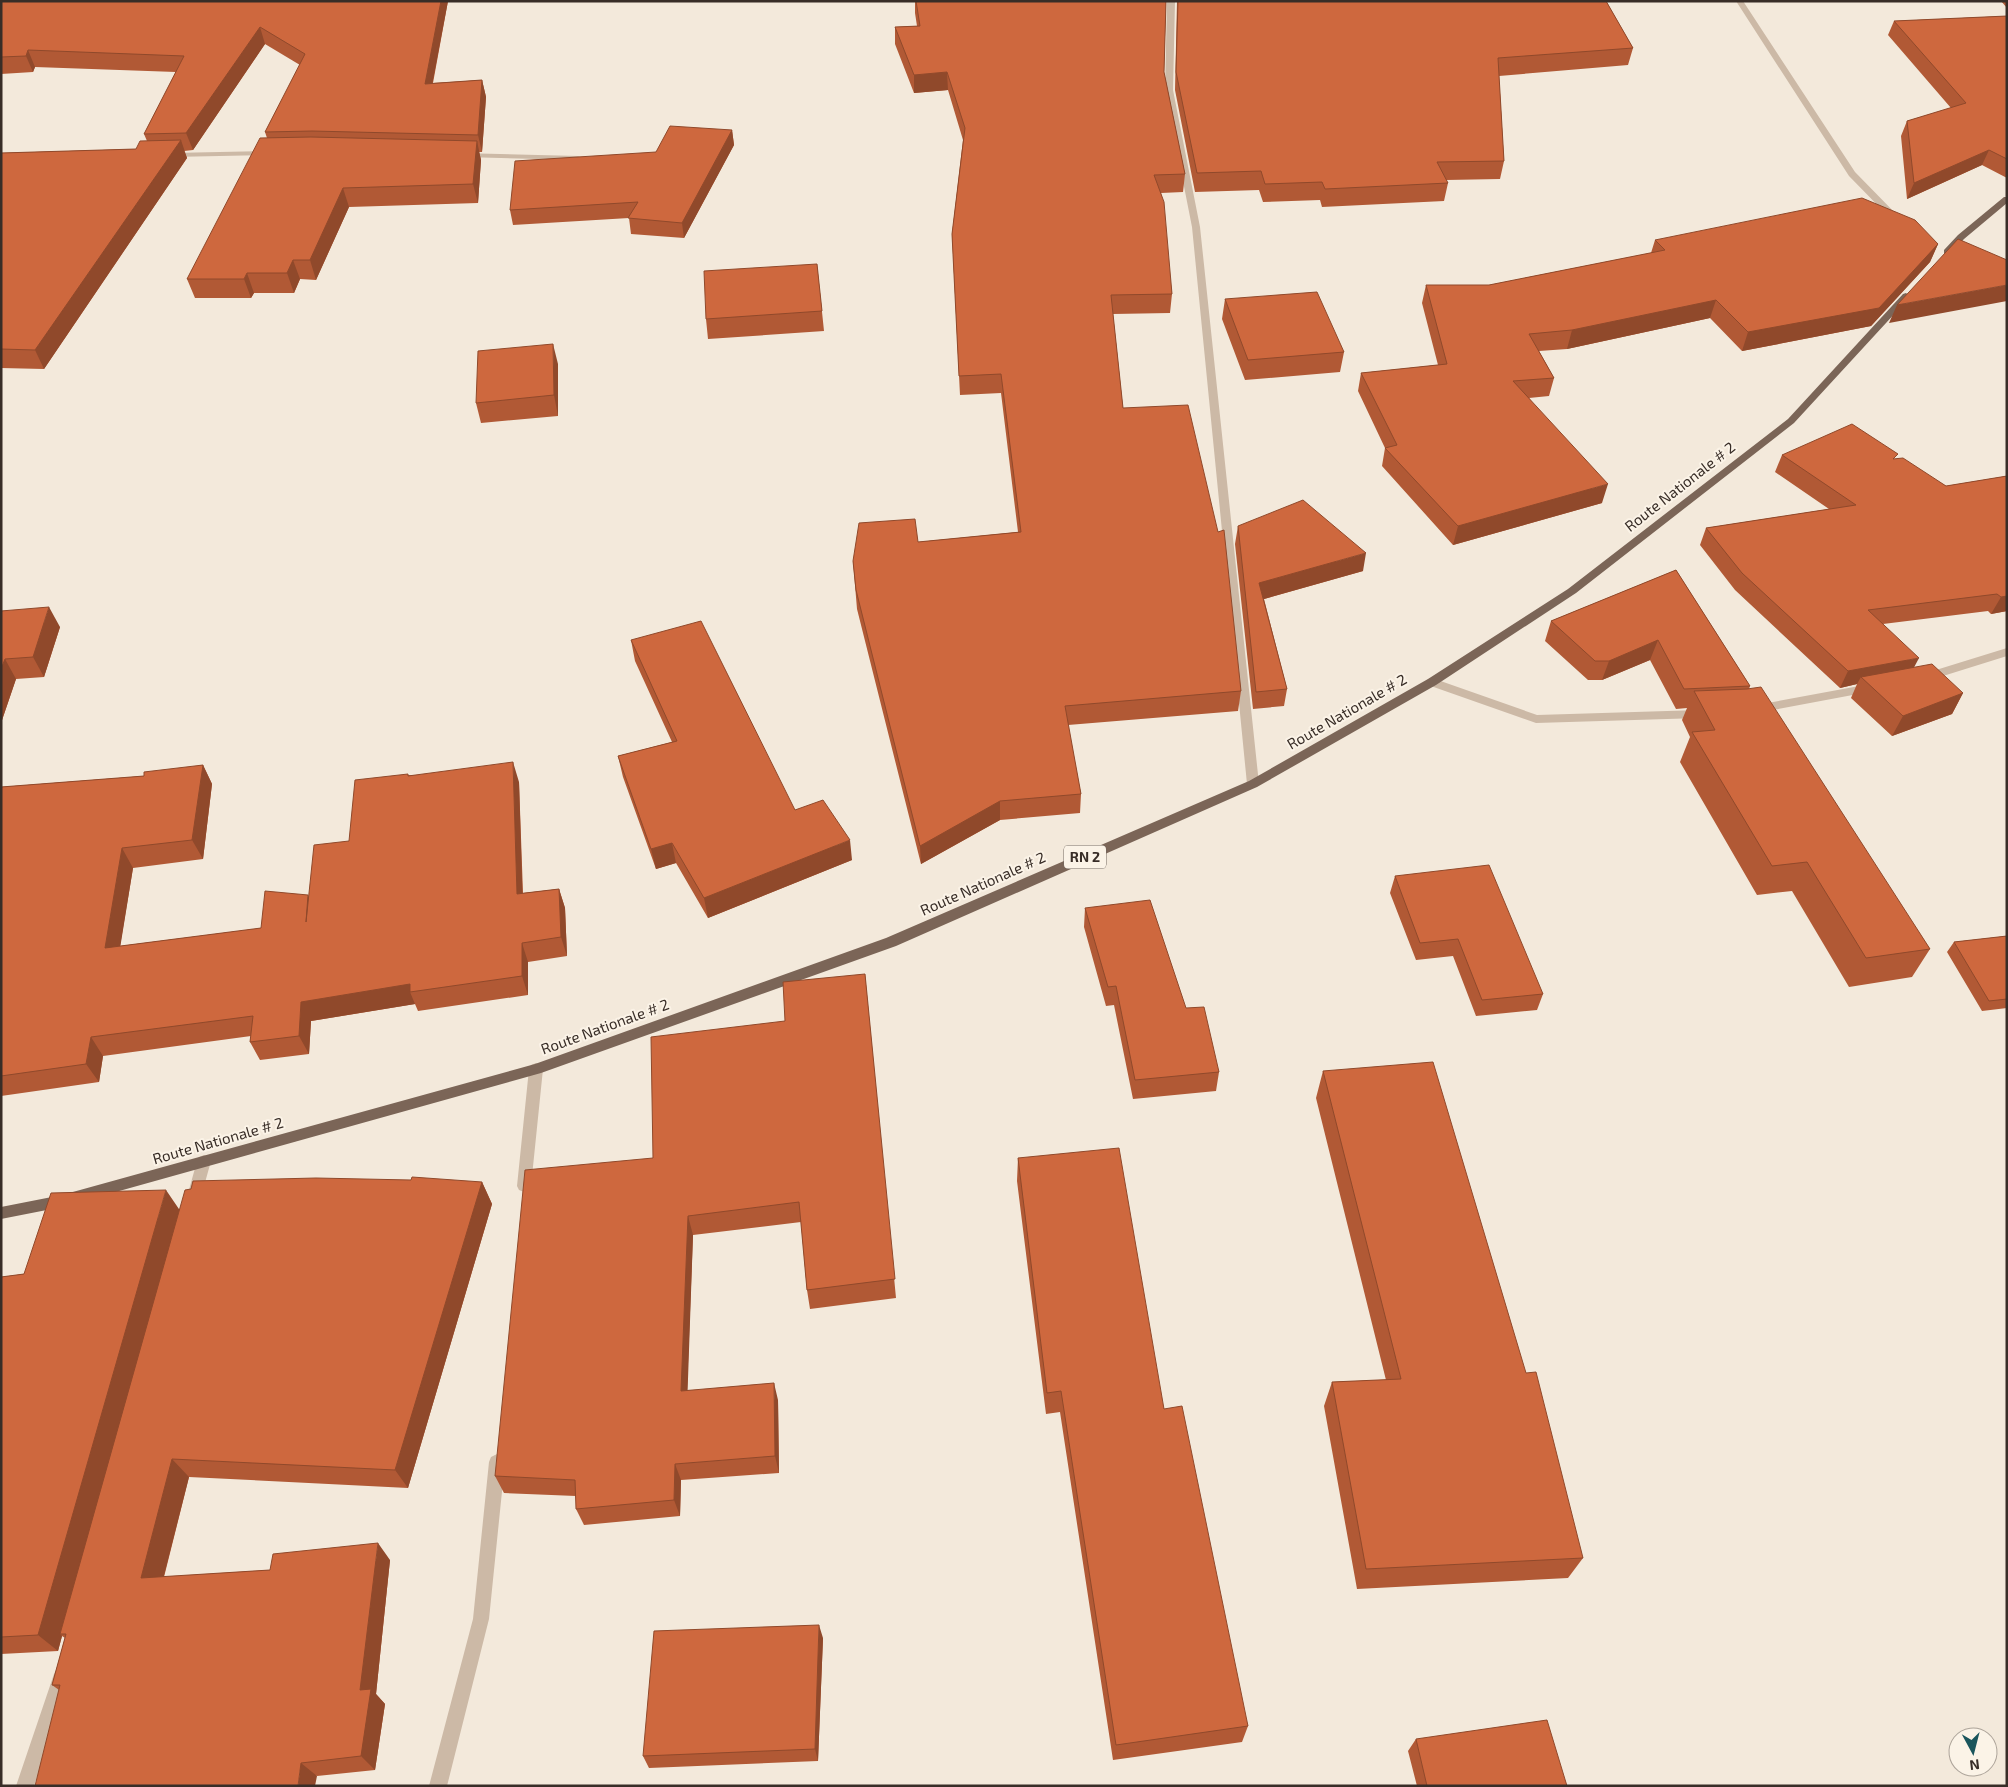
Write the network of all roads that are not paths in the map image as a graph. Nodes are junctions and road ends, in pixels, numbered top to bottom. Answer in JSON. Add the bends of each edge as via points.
{"nodes":[{"id":1,"x":1171,"y":1,"type":"edge"},
{"id":2,"x":1739,"y":1,"type":"edge"},
{"id":3,"x":277,"y":153,"type":"edge"},
{"id":4,"x":452,"y":154,"type":"edge"},
{"id":5,"x":159,"y":155,"type":"edge"},
{"id":6,"x":591,"y":159,"type":"edge"},
{"id":7,"x":2007,"y":199,"type":"edge"},
{"id":8,"x":1905,"y":228,"type":"edge"},
{"id":9,"x":1938,"y":262,"type":"edge"},
{"id":10,"x":1918,"y":284,"type":"edge"},
{"id":11,"x":2007,"y":652,"type":"edge"},
{"id":12,"x":1920,"y":679,"type":"edge"},
{"id":13,"x":1432,"y":682,"type":"junction"},
{"id":14,"x":1881,"y":686,"type":"edge"},
{"id":15,"x":1744,"y":711,"type":"edge"},
{"id":16,"x":1714,"y":714,"type":"edge"},
{"id":17,"x":1253,"y":784,"type":"junction"},
{"id":18,"x":536,"y":1069,"type":"junction"},
{"id":19,"x":204,"y":1161,"type":"junction"},
{"id":20,"x":523,"y":1197,"type":"edge"},
{"id":21,"x":191,"y":1209,"type":"edge"},
{"id":22,"x":1,"y":1213,"type":"edge"},
{"id":23,"x":499,"y":1442,"type":"edge"},
{"id":24,"x":67,"y":1660,"type":"edge"},
{"id":25,"x":25,"y":1786,"type":"edge"},
{"id":26,"x":438,"y":1786,"type":"edge"}],
"edges":[{"from":1,"to":17,"type":"street","via":[[1169,90],[1196,227]]},
{"from":2,"to":8,"type":"street","via":[[1852,174]]},
{"from":3,"to":5,"type":"street"},
{"from":4,"to":6,"type":"street"},
{"from":7,"to":9,"type":"main road","via":[[1961,237]]},
{"from":10,"to":13,"type":"main road","name":"Route Nationale # 2","number":"RN 2","via":[[1791,421],[1572,591]]},
{"from":11,"to":12,"type":"street"},
{"from":13,"to":16,"type":"street","via":[[1536,719]]},
{"from":13,"to":17,"type":"main road","name":"Route Nationale # 2","number":"RN 2"},
{"from":14,"to":15,"type":"street"},
{"from":17,"to":18,"type":"main road","name":"Route Nationale # 2","number":"RN 2","via":[[891,942]]},
{"from":18,"to":19,"type":"main road","name":"Route Nationale # 2","number":"RN 2"},
{"from":18,"to":20,"type":"street"},
{"from":19,"to":21,"type":"street"},
{"from":19,"to":22,"type":"main road","name":"Route Nationale # 2","number":"RN 2","via":[[62,1201]]},
{"from":23,"to":26,"type":"street","via":[[481,1619]]},
{"from":24,"to":25,"type":"street"}]}
